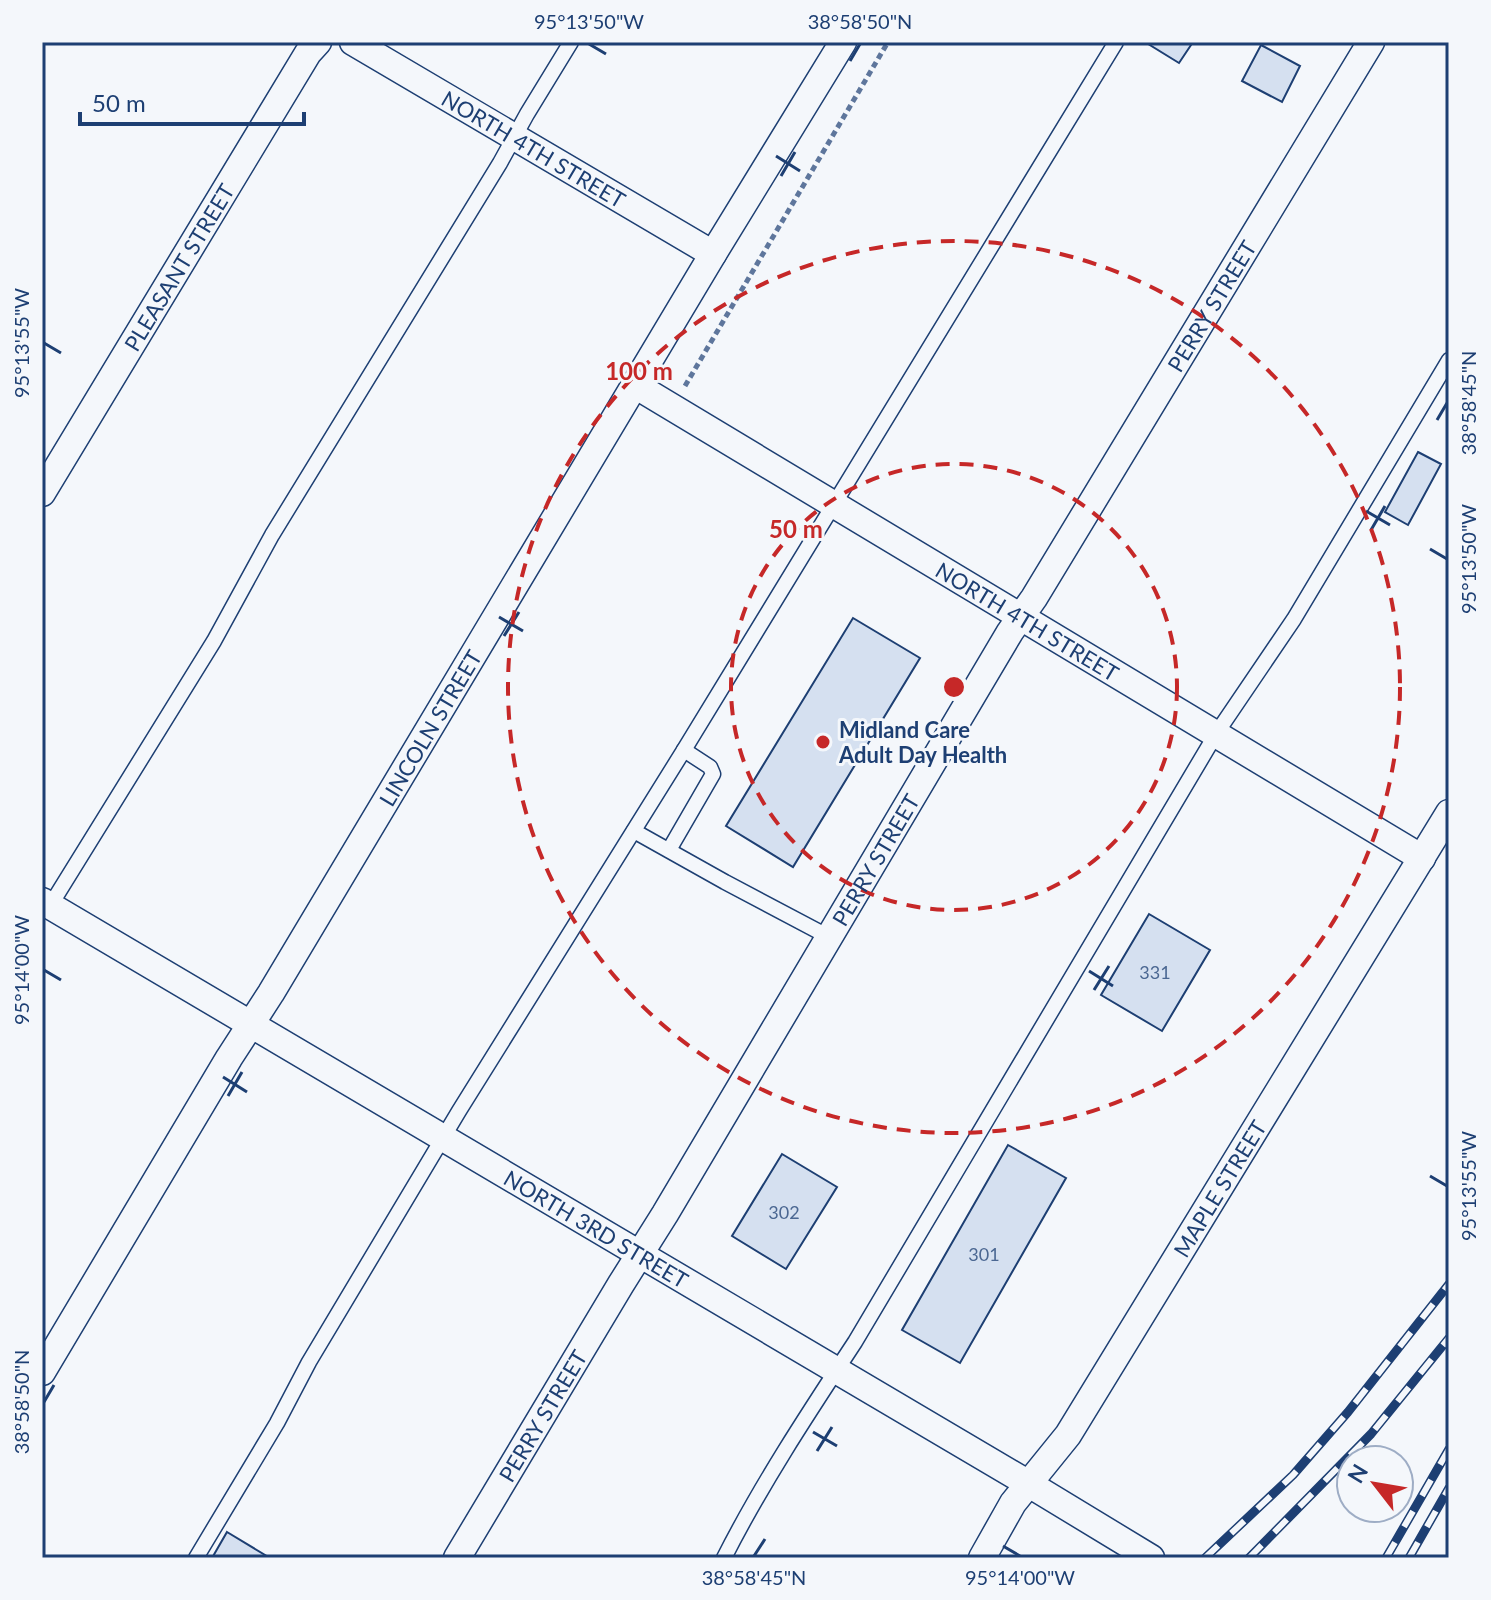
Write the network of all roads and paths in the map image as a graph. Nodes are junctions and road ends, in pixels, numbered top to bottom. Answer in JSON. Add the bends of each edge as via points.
{"nodes":[{"id":1,"x":318,"y":42,"type":"edge"},
{"id":2,"x":353,"y":42,"type":"edge"},
{"id":3,"x":571,"y":42,"type":"edge"},
{"id":4,"x":843,"y":42,"type":"edge"},
{"id":5,"x":888,"y":42,"type":"edge"},
{"id":6,"x":1116,"y":42,"type":"edge"},
{"id":7,"x":1371,"y":42,"type":"edge"},
{"id":8,"x":516,"y":138,"type":"junction"},
{"id":9,"x":713,"y":254,"type":"junction"},
{"id":10,"x":1449,"y":360,"type":"edge"},
{"id":11,"x":635,"y":385,"type":"junction"},
{"id":12,"x":672,"y":406,"type":"junction"},
{"id":13,"x":42,"y":493,"type":"edge"},
{"id":14,"x":835,"y":504,"type":"junction"},
{"id":15,"x":1020,"y":618,"type":"junction"},
{"id":16,"x":1216,"y":734,"type":"junction"},
{"id":17,"x":684,"y":750,"type":"junction"},
{"id":18,"x":1449,"y":813,"type":"edge"},
{"id":19,"x":634,"y":831,"type":"junction"},
{"id":20,"x":669,"y":850,"type":"junction"},
{"id":21,"x":1422,"y":858,"type":"junction"},
{"id":22,"x":46,"y":903,"type":"edge"},
{"id":23,"x":829,"y":937,"type":"junction"},
{"id":24,"x":251,"y":1024,"type":"junction"},
{"id":25,"x":443,"y":1138,"type":"junction"},
{"id":26,"x":639,"y":1254,"type":"junction"},
{"id":27,"x":837,"y":1370,"type":"junction"},
{"id":28,"x":42,"y":1372,"type":"edge"},
{"id":29,"x":1029,"y":1484,"type":"junction"},
{"id":30,"x":196,"y":1558,"type":"edge"},
{"id":31,"x":457,"y":1558,"type":"edge"},
{"id":32,"x":724,"y":1558,"type":"edge"},
{"id":33,"x":982,"y":1558,"type":"edge"},
{"id":34,"x":1151,"y":1558,"type":"edge"}],
"edges":[{"from":1,"to":13,"type":"street","name":"PLEASANT STREET"},
{"from":2,"to":8,"type":"street","name":"NORTH 4TH STREET"},
{"from":3,"to":8,"type":"lane"},
{"from":4,"to":9,"type":"street","name":"LINCOLN STREET"},
{"from":5,"to":12,"type":"path"},
{"from":6,"to":14,"type":"lane"},
{"from":7,"to":15,"type":"street","name":"PERRY STREET"},
{"from":8,"to":9,"type":"street","name":"NORTH 4TH STREET"},
{"from":8,"to":22,"type":"lane","via":[[272,535],[207,654]]},
{"from":9,"to":11,"type":"street","name":"LINCOLN STREET"},
{"from":10,"to":16,"type":"lane","via":[[1294,619]]},
{"from":11,"to":12,"type":"street","name":"NORTH 4TH STREET"},
{"from":11,"to":24,"type":"street","name":"LINCOLN STREET"},
{"from":12,"to":14,"type":"street","name":"NORTH 4TH STREET"},
{"from":14,"to":15,"type":"street","name":"NORTH 4TH STREET"},
{"from":14,"to":17,"type":"lane"},
{"from":15,"to":16,"type":"street","name":"NORTH 4TH STREET"},
{"from":15,"to":23,"type":"street","name":"PERRY STREET"},
{"from":16,"to":21,"type":"street","name":"NORTH 4TH STREET"},
{"from":16,"to":27,"type":"lane"},
{"from":17,"to":19,"type":"lane"},
{"from":17,"to":20,"type":"lane","via":[[713,774]]},
{"from":18,"to":21,"type":"street","name":"MAPLE STREET"},
{"from":19,"to":20,"type":"lane"},
{"from":19,"to":25,"type":"lane"},
{"from":20,"to":23,"type":"lane"},
{"from":21,"to":29,"type":"street","name":"MAPLE STREET","via":[[1068,1435]]},
{"from":22,"to":24,"type":"street","name":"NORTH 3RD STREET"},
{"from":23,"to":26,"type":"street","name":"PERRY STREET"},
{"from":24,"to":25,"type":"street","name":"NORTH 3RD STREET"},
{"from":24,"to":28,"type":"street","name":"LINCOLN STREET"},
{"from":25,"to":26,"type":"street","name":"NORTH 3RD STREET"},
{"from":25,"to":30,"type":"lane"},
{"from":26,"to":27,"type":"street","name":"NORTH 3RD STREET"},
{"from":26,"to":31,"type":"street","name":"PERRY STREET"},
{"from":27,"to":29,"type":"street","name":"NORTH 3RD STREET"},
{"from":27,"to":32,"type":"lane"},
{"from":29,"to":33,"type":"street","name":"MAPLE STREET"},
{"from":29,"to":34,"type":"street","name":"NORTH 3RD STREET"}]}
